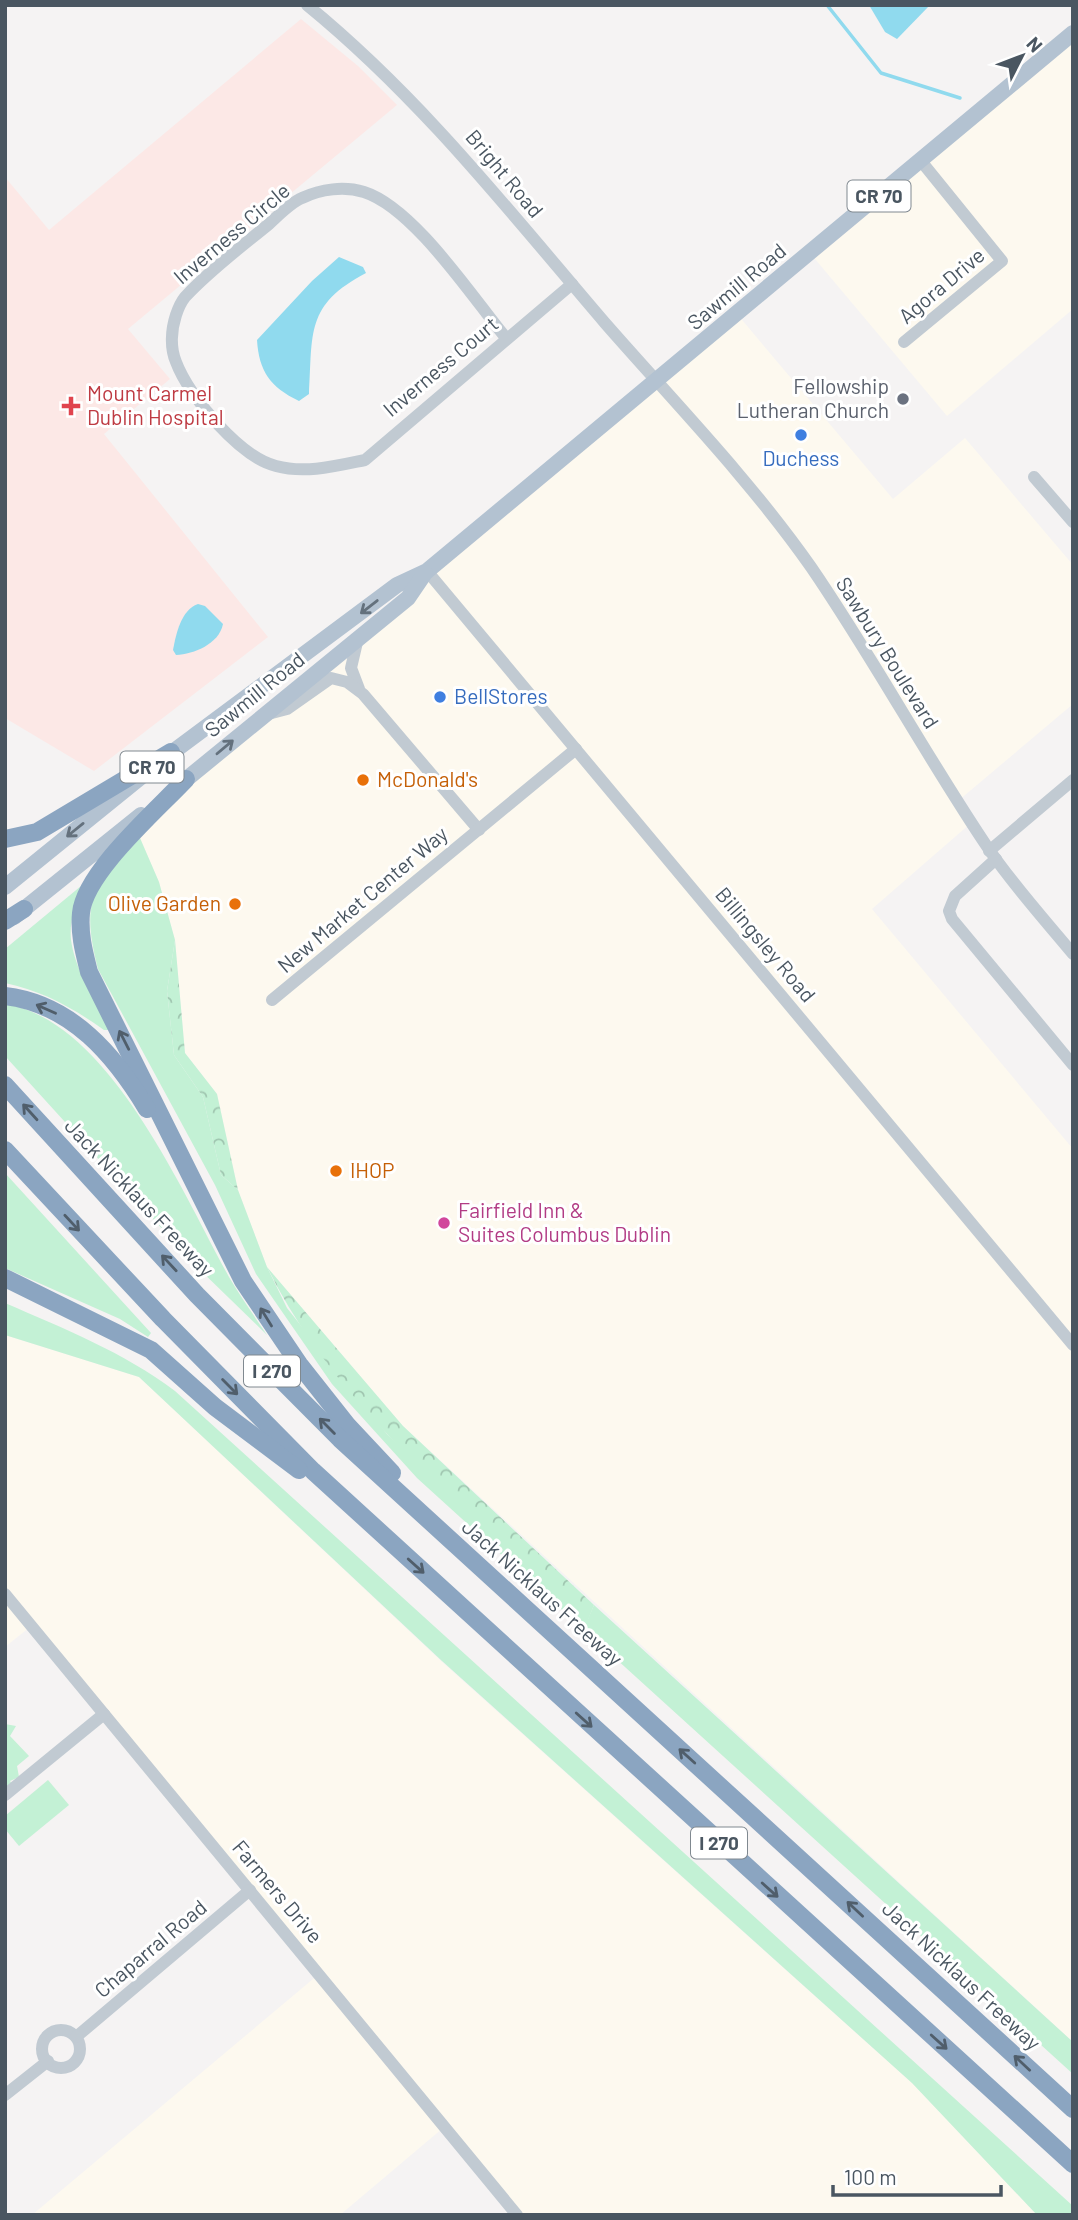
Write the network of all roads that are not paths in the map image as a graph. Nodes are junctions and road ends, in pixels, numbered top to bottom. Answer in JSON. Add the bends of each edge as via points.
{"nodes":[{"id":1,"x":307,"y":5,"type":"edge"},
{"id":2,"x":1073,"y":33,"type":"edge"},
{"id":3,"x":921,"y":161,"type":"junction"},
{"id":4,"x":572,"y":284,"type":"junction"},
{"id":5,"x":506,"y":338,"type":"junction"},
{"id":6,"x":904,"y":342,"type":"dead end"},
{"id":7,"x":658,"y":380,"type":"junction"},
{"id":8,"x":330,"y":467,"type":"joint"},
{"id":9,"x":1034,"y":477,"type":"dead end"},
{"id":10,"x":1073,"y":522,"type":"edge"},
{"id":11,"x":426,"y":571,"type":"junction"},
{"id":12,"x":358,"y":638,"type":"junction"},
{"id":13,"x":359,"y":689,"type":"junction"},
{"id":14,"x":264,"y":715,"type":"junction"},
{"id":15,"x":576,"y":749,"type":"junction"},
{"id":16,"x":172,"y":752,"type":"junction"},
{"id":17,"x":186,"y":779,"type":"junction"},
{"id":18,"x":1073,"y":780,"type":"edge"},
{"id":19,"x":479,"y":830,"type":"junction"},
{"id":20,"x":5,"y":839,"type":"edge"},
{"id":21,"x":992,"y":855,"type":"junction"},
{"id":22,"x":5,"y":887,"type":"edge"},
{"id":23,"x":24,"y":909,"type":"joint"},
{"id":24,"x":5,"y":923,"type":"edge"},
{"id":25,"x":1073,"y":954,"type":"edge"},
{"id":26,"x":5,"y":996,"type":"edge"},
{"id":27,"x":272,"y":1000,"type":"dead end"},
{"id":28,"x":1073,"y":1065,"type":"edge"},
{"id":29,"x":5,"y":1086,"type":"edge"},
{"id":30,"x":5,"y":1150,"type":"edge"},
{"id":31,"x":197,"y":1190,"type":"junction"},
{"id":32,"x":5,"y":1278,"type":"edge"},
{"id":33,"x":5,"y":1291,"type":"edge"},
{"id":34,"x":98,"y":1324,"type":"junction"},
{"id":35,"x":1073,"y":1345,"type":"edge"},
{"id":36,"x":366,"y":1520,"type":"junction"},
{"id":37,"x":503,"y":1590,"type":"junction"},
{"id":38,"x":5,"y":1594,"type":"edge"},
{"id":39,"x":104,"y":1714,"type":"junction"},
{"id":40,"x":5,"y":1795,"type":"edge"},
{"id":41,"x":250,"y":1890,"type":"junction"},
{"id":42,"x":76,"y":2037,"type":"junction"},
{"id":43,"x":48,"y":2061,"type":"junction"},
{"id":44,"x":5,"y":2095,"type":"edge"},
{"id":45,"x":1073,"y":2109,"type":"edge"},
{"id":46,"x":1073,"y":2164,"type":"edge"},
{"id":47,"x":517,"y":2215,"type":"edge"}],
"edges":[{"from":1,"to":4,"type":"street","name":"Bright Road","via":[[428,116]]},
{"from":2,"to":3,"type":"main road","name":"Sawmill Road","number":"CR 70"},
{"from":3,"to":6,"type":"street","name":"Agora Drive","via":[[1002,261]]},
{"from":3,"to":7,"type":"main road","name":"Sawmill Road","number":"CR 70"},
{"from":4,"to":5,"type":"street","name":"Inverness Court"},
{"from":4,"to":7,"type":"street","name":"Bright Road"},
{"from":5,"to":8,"type":"street","name":"Inverness Court","via":[[365,460]]},
{"from":5,"to":8,"type":"street","name":"Inverness Circle","via":[[390,204],[363,191],[340,188],[299,199],[183,299],[171,342],[175,362],[188,385],[247,452],[273,466],[293,470]]},
{"from":7,"to":11,"type":"main road","name":"Sawmill Road","number":"CR 70"},
{"from":7,"to":21,"type":"street","name":"Sawbury Boulevard","via":[[811,568]]},
{"from":9,"to":10,"type":"street"},
{"from":11,"to":12,"type":"main road","name":"Sawmill Road","number":"CR 70","via":[[408,598]]},
{"from":11,"to":15,"type":"street","name":"Billingsley Road"},
{"from":11,"to":16,"type":"main road","name":"Sawmill Road","number":"CR 70","one_way":true,"via":[[397,585]]},
{"from":12,"to":13,"type":"street","via":[[351,668]]},
{"from":12,"to":14,"type":"main road","name":"Sawmill Road","number":"CR 70"},
{"from":13,"to":14,"type":"street","via":[[331,678],[287,709]]},
{"from":13,"to":19,"type":"street","name":"New Market Center Way"},
{"from":17,"to":14,"type":"main road","name":"Sawmill Road","number":"CR 70","one_way":true},
{"from":15,"to":19,"type":"street","name":"New Market Center Way"},
{"from":15,"to":35,"type":"street","name":"Billingsley Road"},
{"from":16,"to":20,"type":"highway","via":[[37,832]]},
{"from":16,"to":22,"type":"main road","name":"Sawmill Road","number":"CR 70","one_way":true},
{"from":17,"to":23,"type":"main road","name":"Sawmill Road","number":"CR 70"},
{"from":31,"to":17,"type":"highway","one_way":true,"via":[[89,972],[81,940],[81,911],[89,888]]},
{"from":18,"to":21,"type":"street"},
{"from":19,"to":27,"type":"street","name":"New Market Center Way"},
{"from":21,"to":25,"type":"street","name":"Sawbury Boulevard"},
{"from":21,"to":28,"type":"street","via":[[955,896],[949,911],[952,919]]},
{"from":23,"to":24,"type":"highway"},
{"from":31,"to":26,"type":"highway","one_way":true,"via":[[107,1051],[49,1009]]},
{"from":37,"to":29,"type":"highway","name":"Jack Nicklaus Freeway","number":"I 270","one_way":true,"via":[[340,1439],[207,1304]]},
{"from":30,"to":36,"type":"highway","number":"I 270","one_way":true,"via":[[163,1319]]},
{"from":37,"to":31,"type":"highway","one_way":true,"via":[[348,1426],[299,1364],[243,1281]]},
{"from":32,"to":34,"type":"highway"},
{"from":33,"to":34,"type":"highway"},
{"from":34,"to":36,"type":"highway","via":[[151,1349],[215,1407]]},
{"from":36,"to":46,"type":"highway","number":"I 270","one_way":true},
{"from":45,"to":37,"type":"highway","name":"Jack Nicklaus Freeway","number":"I 270","one_way":true},
{"from":38,"to":39,"type":"street","name":"Farmers Drive"},
{"from":39,"to":40,"type":"street"},
{"from":39,"to":41,"type":"street","name":"Farmers Drive"},
{"from":41,"to":42,"type":"street","name":"Chaparral Road"},
{"from":41,"to":47,"type":"street","name":"Farmers Drive"},
{"from":42,"to":43,"type":"street","via":[[80,2053],[74,2063],[57,2067]]},
{"from":42,"to":43,"type":"street","via":[[64,2030],[50,2033],[43,2047]]},
{"from":43,"to":44,"type":"street"}]}
